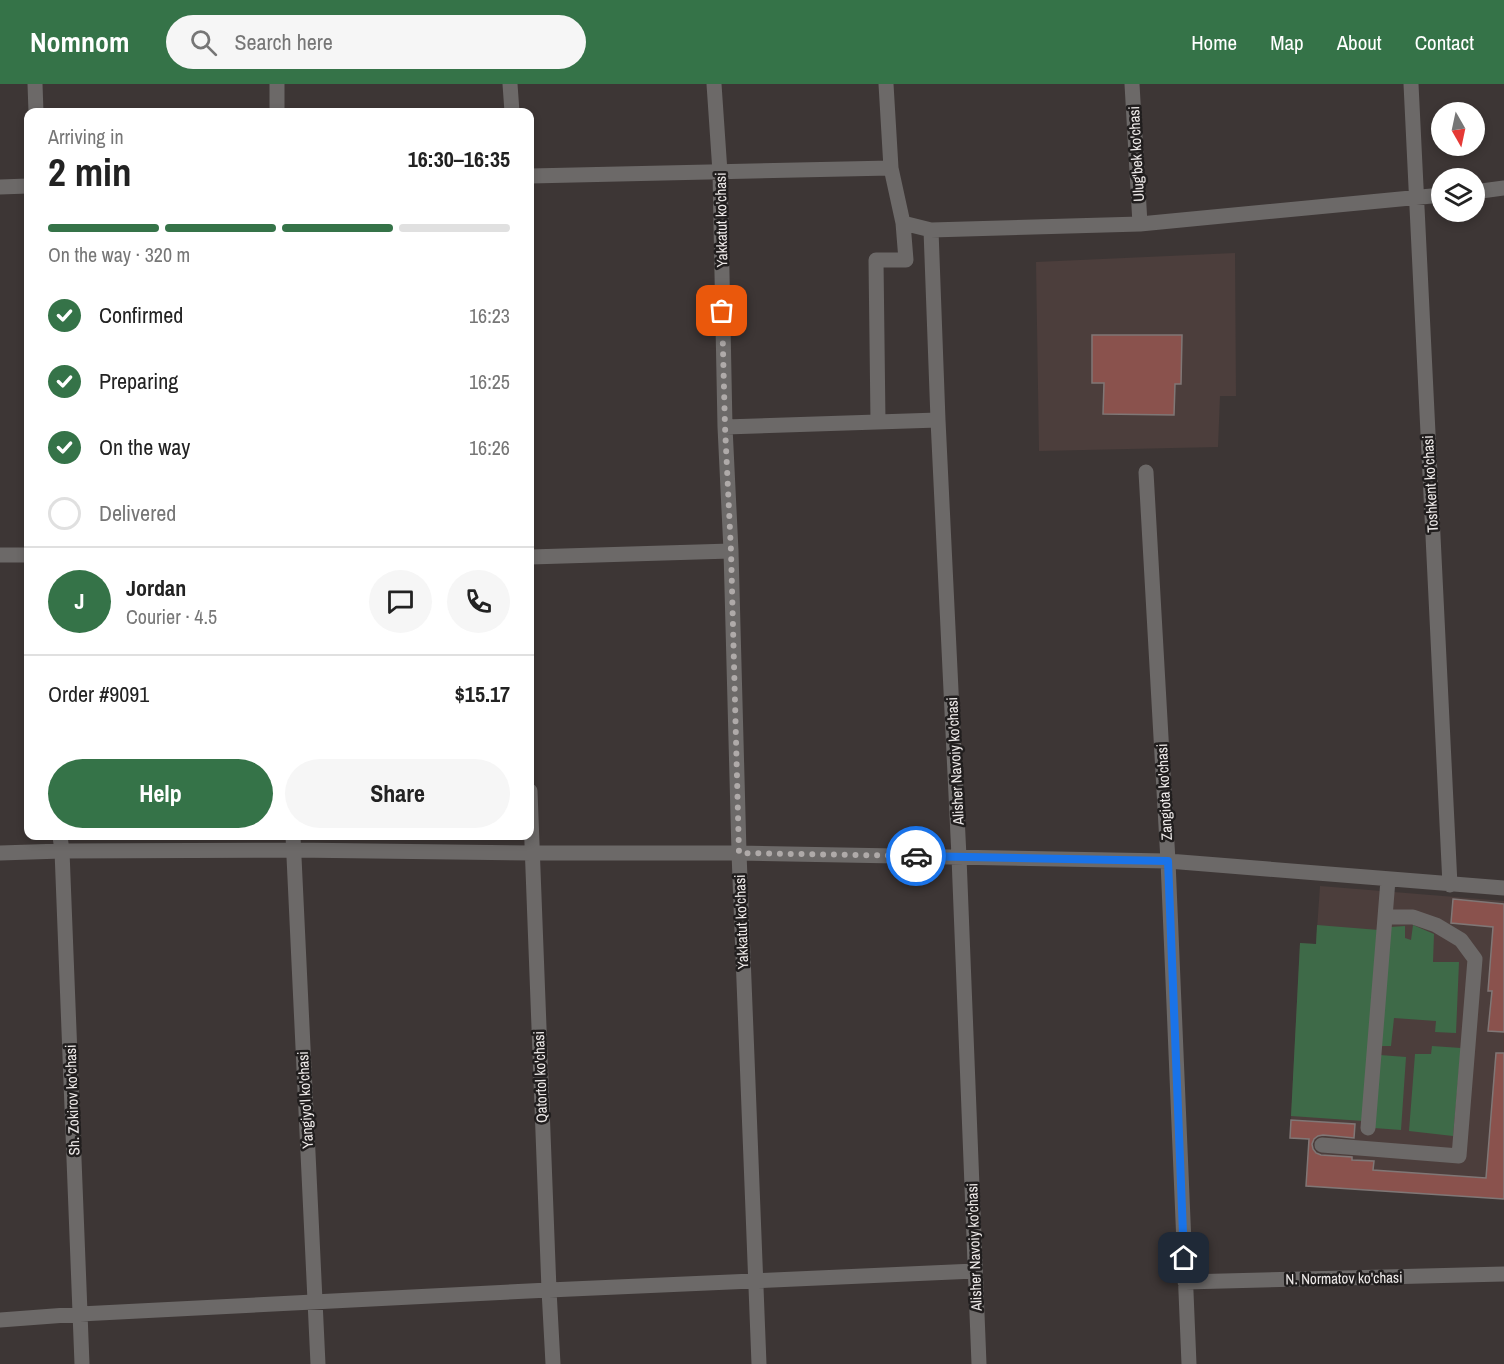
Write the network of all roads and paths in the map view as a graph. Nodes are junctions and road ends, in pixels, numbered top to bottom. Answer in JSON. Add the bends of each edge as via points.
{"nodes":[{"id":1,"x":34,"y":84,"type":"edge"},
{"id":2,"x":278,"y":84,"type":"edge"},
{"id":3,"x":510,"y":84,"type":"edge"},
{"id":4,"x":714,"y":84,"type":"edge"},
{"id":5,"x":886,"y":84,"type":"edge"},
{"id":6,"x":1132,"y":84,"type":"edge"},
{"id":7,"x":1411,"y":84,"type":"edge"},
{"id":8,"x":36,"y":108,"type":"edge"},
{"id":9,"x":277,"y":108,"type":"edge"},
{"id":10,"x":512,"y":108,"type":"edge"},
{"id":11,"x":891,"y":168,"type":"junction"},
{"id":12,"x":720,"y":172,"type":"junction"},
{"id":13,"x":534,"y":176,"type":"edge"},
{"id":14,"x":24,"y":186,"type":"edge"},
{"id":15,"x":0,"y":187,"type":"edge"},
{"id":16,"x":1504,"y":188,"type":"edge"},
{"id":17,"x":1485,"y":191,"type":"edge"},
{"id":18,"x":1431,"y":196,"type":"edge"},
{"id":19,"x":1416,"y":198,"type":"junction"},
{"id":20,"x":903,"y":223,"type":"junction"},
{"id":21,"x":1140,"y":224,"type":"junction"},
{"id":22,"x":931,"y":230,"type":"junction"},
{"id":23,"x":938,"y":420,"type":"junction"},
{"id":24,"x":878,"y":422,"type":"junction"},
{"id":25,"x":725,"y":427,"type":"junction"},
{"id":26,"x":1146,"y":472,"type":"dead end"},
{"id":27,"x":731,"y":551,"type":"junction"},
{"id":28,"x":0,"y":555,"type":"edge"},
{"id":29,"x":24,"y":555,"type":"edge"},
{"id":30,"x":534,"y":557,"type":"edge"},
{"id":31,"x":532,"y":840,"type":"edge"},
{"id":32,"x":62,"y":843,"type":"edge"},
{"id":33,"x":293,"y":843,"type":"edge"},
{"id":34,"x":0,"y":853,"type":"edge"},
{"id":35,"x":532,"y":853,"type":"junction"},
{"id":36,"x":739,"y":853,"type":"junction"},
{"id":37,"x":959,"y":857,"type":"junction"},
{"id":38,"x":1168,"y":861,"type":"junction"},
{"id":39,"x":1388,"y":880,"type":"junction"},
{"id":40,"x":1450,"y":885,"type":"junction"},
{"id":41,"x":1504,"y":888,"type":"edge"},
{"id":42,"x":1385,"y":917,"type":"junction"},
{"id":43,"x":1368,"y":1128,"type":"dead end"},
{"id":44,"x":1322,"y":1145,"type":"dead end"},
{"id":45,"x":975,"y":1271,"type":"junction"},
{"id":46,"x":1504,"y":1274,"type":"edge"},
{"id":47,"x":755,"y":1281,"type":"junction"},
{"id":48,"x":1185,"y":1282,"type":"junction"},
{"id":49,"x":549,"y":1290,"type":"junction"},
{"id":50,"x":314,"y":1303,"type":"junction"},
{"id":51,"x":80,"y":1314,"type":"junction"},
{"id":52,"x":0,"y":1320,"type":"edge"},
{"id":53,"x":82,"y":1364,"type":"edge"},
{"id":54,"x":318,"y":1364,"type":"edge"},
{"id":55,"x":553,"y":1364,"type":"edge"},
{"id":56,"x":759,"y":1364,"type":"edge"},
{"id":57,"x":979,"y":1364,"type":"edge"},
{"id":58,"x":1189,"y":1364,"type":"edge"}],
"edges":[{"from":1,"to":8,"type":"street"},
{"from":2,"to":9,"type":"street"},
{"from":3,"to":10,"type":"street"},
{"from":4,"to":12,"type":"street","name":"Yakkatut ko'chasi"},
{"from":5,"to":11,"type":"street"},
{"from":6,"to":21,"type":"street","name":"Ulug'bek ko'chasi"},
{"from":7,"to":19,"type":"street","name":"Toshkent ko'chasi"},
{"from":11,"to":12,"type":"street"},
{"from":11,"to":20,"type":"street"},
{"from":12,"to":13,"type":"street"},
{"from":12,"to":25,"type":"street","name":"Yakkatut ko'chasi"},
{"from":14,"to":15,"type":"street"},
{"from":16,"to":17,"type":"street"},
{"from":18,"to":19,"type":"street"},
{"from":19,"to":21,"type":"street"},
{"from":19,"to":40,"type":"street","name":"Toshkent ko'chasi"},
{"from":20,"to":22,"type":"street"},
{"from":20,"to":24,"type":"street","via":[[906,260],[876,260]]},
{"from":21,"to":22,"type":"street"},
{"from":22,"to":23,"type":"street","name":"Alisher Navoiy ko'chasi"},
{"from":23,"to":24,"type":"street"},
{"from":23,"to":37,"type":"street","name":"Alisher Navoiy ko'chasi"},
{"from":24,"to":25,"type":"street"},
{"from":25,"to":27,"type":"street","name":"Yakkatut ko'chasi"},
{"from":26,"to":38,"type":"street","name":"Zangiota ko'chasi"},
{"from":27,"to":30,"type":"street"},
{"from":27,"to":36,"type":"street","name":"Yakkatut ko'chasi"},
{"from":28,"to":29,"type":"street"},
{"from":31,"to":35,"type":"street","name":"Qatortol ko'chasi"},
{"from":32,"to":33,"type":"street"},
{"from":32,"to":34,"type":"street"},
{"from":32,"to":51,"type":"street","name":"Sh. Zokirov ko'chasi"},
{"from":33,"to":35,"type":"street"},
{"from":33,"to":50,"type":"street","name":"Yangiyo'l ko'chasi"},
{"from":35,"to":36,"type":"street"},
{"from":35,"to":49,"type":"street","name":"Qatortol ko'chasi"},
{"from":36,"to":37,"type":"street"},
{"from":36,"to":47,"type":"street","name":"Yakkatut ko'chasi"},
{"from":37,"to":38,"type":"street"},
{"from":37,"to":45,"type":"street","name":"Alisher Navoiy ko'chasi"},
{"from":38,"to":39,"type":"street"},
{"from":38,"to":48,"type":"street","name":"Zangiota ko'chasi"},
{"from":39,"to":40,"type":"street"},
{"from":39,"to":42,"type":"street"},
{"from":40,"to":41,"type":"street"},
{"from":42,"to":43,"type":"street"},
{"from":42,"to":44,"type":"street","via":[[1413,917],[1436,925],[1461,940],[1475,959],[1459,1156]]},
{"from":45,"to":47,"type":"street"},
{"from":45,"to":57,"type":"street","name":"Alisher Navoiy ko'chasi"},
{"from":46,"to":48,"type":"street","name":"N. Normatov ko'chasi"},
{"from":47,"to":49,"type":"street"},
{"from":47,"to":56,"type":"street","name":"Yakkatut ko'chasi"},
{"from":48,"to":58,"type":"street","name":"Zangiota ko'chasi"},
{"from":49,"to":50,"type":"street"},
{"from":49,"to":55,"type":"street","name":"Qatortol ko'chasi"},
{"from":50,"to":51,"type":"street"},
{"from":50,"to":54,"type":"street","name":"Yangiyo'l ko'chasi"},
{"from":51,"to":52,"type":"street"},
{"from":51,"to":53,"type":"street","name":"Sh. Zokirov ko'chasi"}]}
